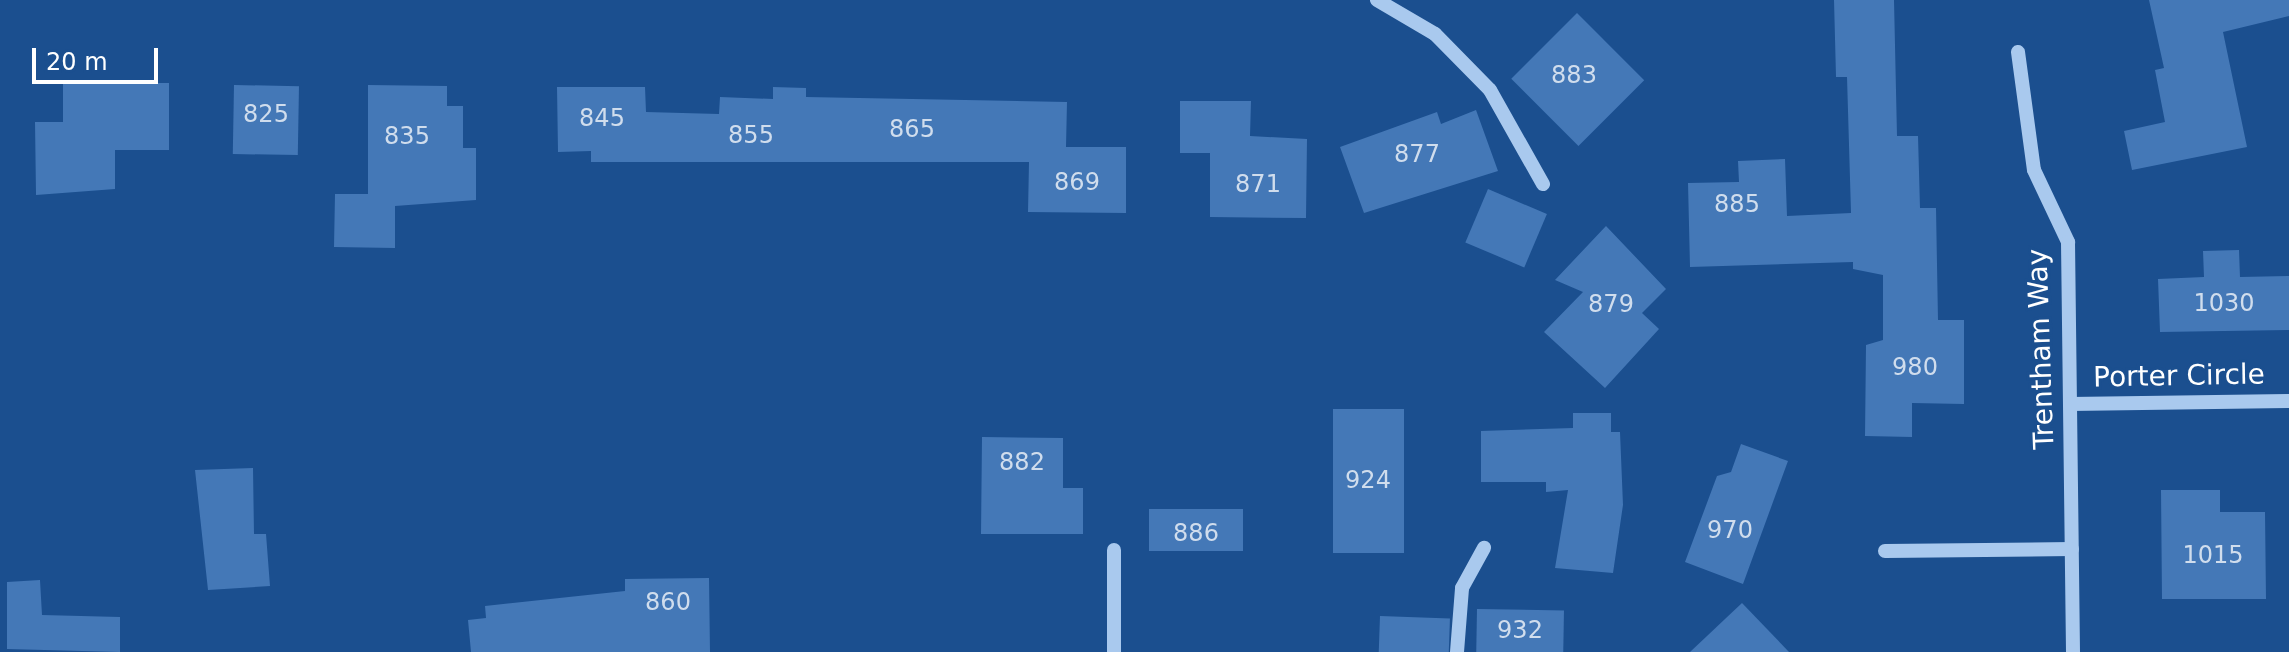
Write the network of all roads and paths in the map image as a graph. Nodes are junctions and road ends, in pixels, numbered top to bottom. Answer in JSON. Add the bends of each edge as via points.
{"nodes":[{"id":1,"x":1377,"y":0,"type":"edge"},
{"id":2,"x":2018,"y":52,"type":"dead end"},
{"id":3,"x":1543,"y":184,"type":"dead end"},
{"id":4,"x":2289,"y":401,"type":"edge"},
{"id":5,"x":2070,"y":404,"type":"junction"},
{"id":6,"x":1484,"y":548,"type":"dead end"},
{"id":7,"x":2072,"y":549,"type":"junction"},
{"id":8,"x":1114,"y":550,"type":"dead end"},
{"id":9,"x":1885,"y":551,"type":"dead end"},
{"id":10,"x":1114,"y":652,"type":"edge"},
{"id":11,"x":1457,"y":652,"type":"edge"},
{"id":12,"x":2073,"y":652,"type":"edge"}],
"edges":[{"from":1,"to":3,"type":"street","via":[[1435,34],[1490,90]]},
{"from":2,"to":5,"type":"street","name":"Trentham Way","via":[[2034,170],[2068,242]]},
{"from":4,"to":5,"type":"street","name":"Porter Circle"},
{"from":5,"to":7,"type":"street","name":"Trentham Way"},
{"from":6,"to":11,"type":"street","via":[[1462,588]]},
{"from":7,"to":9,"type":"street"},
{"from":7,"to":12,"type":"street","name":"Trentham Way"},
{"from":8,"to":10,"type":"street"}]}
